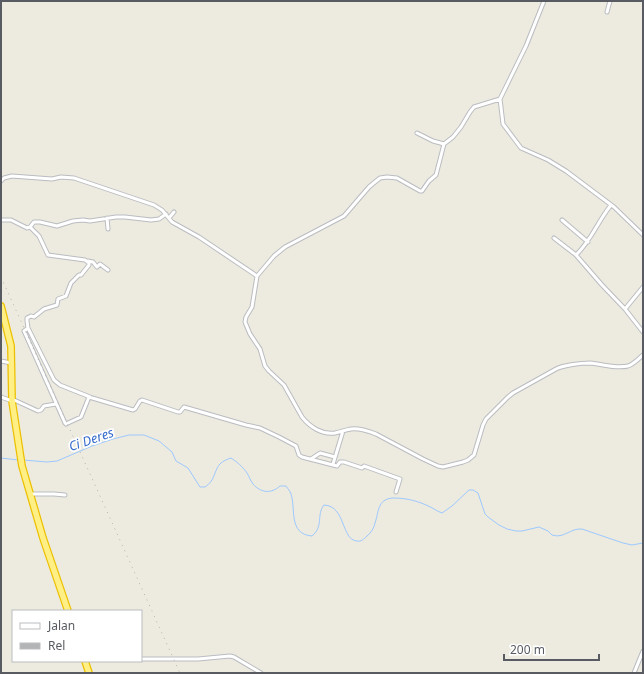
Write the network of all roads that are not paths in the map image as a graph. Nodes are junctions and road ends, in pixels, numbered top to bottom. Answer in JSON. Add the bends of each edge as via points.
{"nodes":[{"id":1,"x":544,"y":1,"type":"edge"},
{"id":2,"x":610,"y":1,"type":"edge"},
{"id":3,"x":606,"y":12,"type":"dead end"},
{"id":4,"x":500,"y":99,"type":"junction"},
{"id":5,"x":417,"y":134,"type":"dead end"},
{"id":6,"x":444,"y":144,"type":"junction"},
{"id":7,"x":2,"y":176,"type":"edge"},
{"id":8,"x":1,"y":181,"type":"edge"},
{"id":9,"x":611,"y":205,"type":"junction"},
{"id":10,"x":174,"y":212,"type":"dead end"},
{"id":11,"x":166,"y":214,"type":"junction"},
{"id":12,"x":107,"y":218,"type":"junction"},
{"id":13,"x":169,"y":218,"type":"junction"},
{"id":14,"x":1,"y":220,"type":"edge"},
{"id":15,"x":562,"y":220,"type":"dead end"},
{"id":16,"x":30,"y":227,"type":"junction"},
{"id":17,"x":108,"y":229,"type":"dead end"},
{"id":18,"x":643,"y":235,"type":"edge"},
{"id":19,"x":554,"y":238,"type":"dead end"},
{"id":20,"x":588,"y":242,"type":"junction"},
{"id":21,"x":576,"y":255,"type":"junction"},
{"id":22,"x":88,"y":262,"type":"junction"},
{"id":23,"x":108,"y":270,"type":"dead end"},
{"id":24,"x":257,"y":276,"type":"junction"},
{"id":25,"x":643,"y":287,"type":"edge"},
{"id":26,"x":1,"y":306,"type":"edge"},
{"id":27,"x":625,"y":309,"type":"junction"},
{"id":28,"x":28,"y":328,"type":"junction"},
{"id":29,"x":643,"y":332,"type":"edge"},
{"id":30,"x":643,"y":355,"type":"edge"},
{"id":31,"x":1,"y":361,"type":"edge"},
{"id":32,"x":12,"y":363,"type":"junction"},
{"id":33,"x":1,"y":397,"type":"edge"},
{"id":34,"x":90,"y":397,"type":"junction"},
{"id":35,"x":12,"y":400,"type":"junction"},
{"id":36,"x":56,"y":404,"type":"junction"},
{"id":37,"x":343,"y":431,"type":"junction"},
{"id":38,"x":335,"y":457,"type":"junction"},
{"id":39,"x":311,"y":460,"type":"junction"},
{"id":40,"x":333,"y":464,"type":"junction"},
{"id":41,"x":396,"y":492,"type":"dead end"},
{"id":42,"x":30,"y":494,"type":"junction"},
{"id":43,"x":65,"y":495,"type":"dead end"},
{"id":44,"x":68,"y":610,"type":"edge"},
{"id":45,"x":643,"y":651,"type":"edge"},
{"id":46,"x":142,"y":659,"type":"edge"},
{"id":47,"x":85,"y":662,"type":"edge"},
{"id":48,"x":89,"y":673,"type":"edge"},
{"id":49,"x":261,"y":673,"type":"edge"},
{"id":50,"x":634,"y":673,"type":"edge"}],
"edges":[{"from":1,"to":4,"type":"street","via":[[526,46]]},
{"from":2,"to":3,"type":"street"},
{"from":4,"to":6,"type":"street","via":[[473,108],[453,137]]},
{"from":4,"to":9,"type":"street","via":[[503,124],[521,148],[566,170]]},
{"from":5,"to":6,"type":"street"},
{"from":6,"to":24,"type":"street","via":[[436,175],[422,190],[397,178],[380,178],[344,216],[285,247]]},
{"from":7,"to":8,"type":"street"},
{"from":7,"to":11,"type":"street","via":[[74,178],[154,205]]},
{"from":9,"to":18,"type":"street"},
{"from":9,"to":20,"type":"street"},
{"from":10,"to":13,"type":"street"},
{"from":11,"to":12,"type":"street","via":[[157,220],[125,216]]},
{"from":11,"to":13,"type":"street"},
{"from":12,"to":16,"type":"street","via":[[73,221],[57,226],[34,222]]},
{"from":12,"to":17,"type":"street"},
{"from":13,"to":24,"type":"street"},
{"from":14,"to":16,"type":"street","via":[[11,220]]},
{"from":15,"to":20,"type":"street"},
{"from":16,"to":22,"type":"street","via":[[39,236],[48,256]]},
{"from":19,"to":21,"type":"street"},
{"from":20,"to":21,"type":"street"},
{"from":21,"to":27,"type":"street"},
{"from":22,"to":23,"type":"street","via":[[93,262],[97,267],[100,264]]},
{"from":22,"to":28,"type":"street","via":[[89,265],[81,275],[71,283],[66,296],[58,299],[57,305],[27,318]]},
{"from":24,"to":37,"type":"street","via":[[252,307],[245,322],[260,350],[265,366],[284,385],[302,417],[310,425],[330,434]]},
{"from":25,"to":27,"type":"street"},
{"from":26,"to":32,"type":"highway","via":[[11,346]]},
{"from":27,"to":29,"type":"street"},
{"from":28,"to":34,"type":"street","via":[[54,380]]},
{"from":28,"to":36,"type":"street","via":[[24,332]]},
{"from":30,"to":37,"type":"street","via":[[628,366],[586,364],[558,367],[513,393],[486,420],[474,455],[463,462],[440,467],[368,431]]},
{"from":31,"to":32,"type":"street"},
{"from":32,"to":35,"type":"highway"},
{"from":33,"to":35,"type":"street"},
{"from":34,"to":36,"type":"street","via":[[81,417],[67,424]]},
{"from":34,"to":39,"type":"street","via":[[133,410],[142,400],[177,412],[184,407],[260,428],[296,446],[302,458]]},
{"from":35,"to":36,"type":"street","via":[[38,411],[44,406]]},
{"from":35,"to":42,"type":"highway","via":[[22,466]]},
{"from":37,"to":38,"type":"street"},
{"from":38,"to":39,"type":"street","via":[[320,453]]},
{"from":38,"to":40,"type":"street"},
{"from":39,"to":40,"type":"street"},
{"from":40,"to":41,"type":"street","via":[[337,466],[344,462],[362,468],[364,466],[400,479]]},
{"from":42,"to":43,"type":"street"},
{"from":42,"to":44,"type":"highway"},
{"from":45,"to":50,"type":"street"},
{"from":46,"to":49,"type":"street","via":[[230,656]]},
{"from":47,"to":48,"type":"highway"}]}
